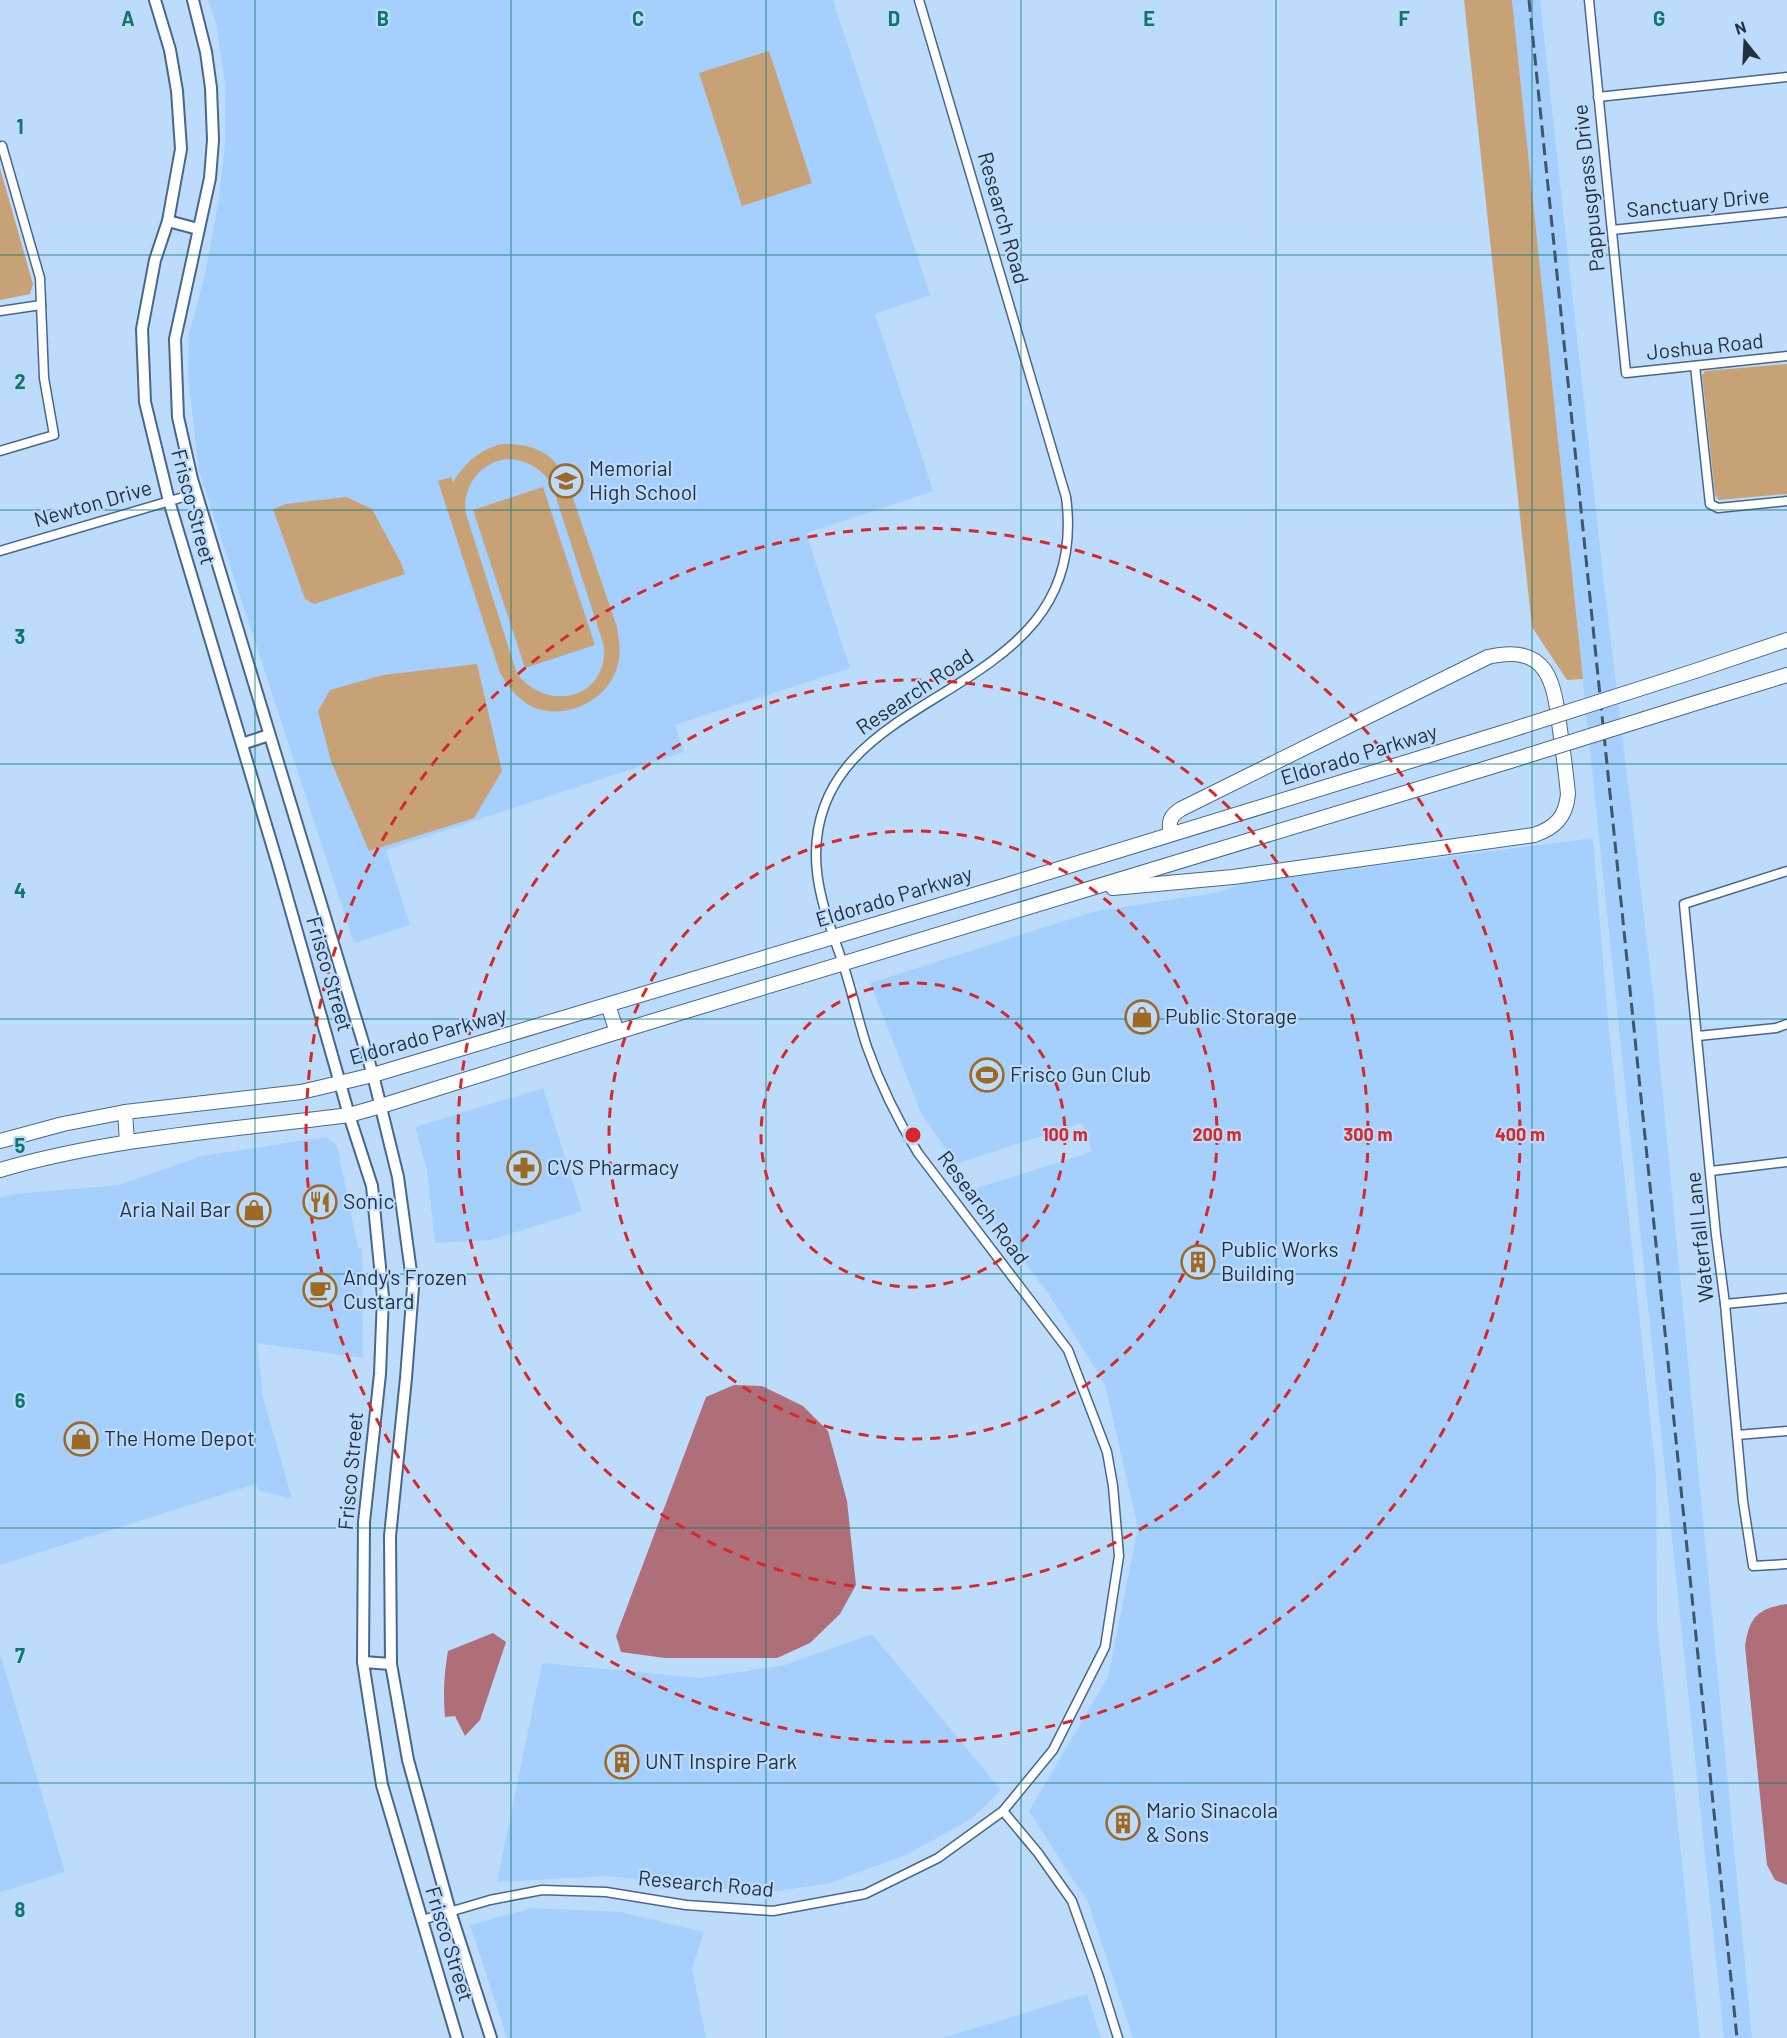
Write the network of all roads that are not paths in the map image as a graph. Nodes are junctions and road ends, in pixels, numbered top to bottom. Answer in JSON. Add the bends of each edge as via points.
{"nodes":[{"id":1,"x":155,"y":0,"type":"edge"},
{"id":2,"x":193,"y":0,"type":"edge"},
{"id":3,"x":919,"y":0,"type":"edge"},
{"id":4,"x":1588,"y":0,"type":"edge"},
{"id":5,"x":1787,"y":77,"type":"edge"},
{"id":6,"x":1598,"y":96,"type":"junction"},
{"id":7,"x":1,"y":146,"type":"edge"},
{"id":8,"x":1787,"y":212,"type":"edge"},
{"id":9,"x":168,"y":221,"type":"junction"},
{"id":10,"x":198,"y":230,"type":"junction"},
{"id":11,"x":1612,"y":230,"type":"junction"},
{"id":12,"x":41,"y":305,"type":"junction"},
{"id":13,"x":0,"y":311,"type":"edge"},
{"id":14,"x":1787,"y":356,"type":"edge"},
{"id":15,"x":1695,"y":366,"type":"junction"},
{"id":16,"x":1626,"y":373,"type":"joint"},
{"id":17,"x":0,"y":452,"type":"edge"},
{"id":18,"x":197,"y":493,"type":"junction"},
{"id":19,"x":169,"y":501,"type":"junction"},
{"id":20,"x":1787,"y":501,"type":"edge"},
{"id":21,"x":0,"y":550,"type":"edge"},
{"id":22,"x":1787,"y":640,"type":"edge"},
{"id":23,"x":1787,"y":675,"type":"edge"},
{"id":24,"x":269,"y":735,"type":"junction"},
{"id":25,"x":242,"y":744,"type":"junction"},
{"id":26,"x":1171,"y":834,"type":"junction"},
{"id":27,"x":1787,"y":871,"type":"edge"},
{"id":28,"x":1076,"y":893,"type":"junction"},
{"id":29,"x":834,"y":937,"type":"junction"},
{"id":30,"x":843,"y":964,"type":"junction"},
{"id":31,"x":608,"y":1005,"type":"junction"},
{"id":32,"x":1787,"y":1024,"type":"edge"},
{"id":33,"x":617,"y":1032,"type":"junction"},
{"id":34,"x":1698,"y":1036,"type":"junction"},
{"id":35,"x":373,"y":1075,"type":"junction"},
{"id":36,"x":340,"y":1084,"type":"junction"},
{"id":37,"x":381,"y":1106,"type":"junction"},
{"id":38,"x":126,"y":1112,"type":"junction"},
{"id":39,"x":349,"y":1115,"type":"junction"},
{"id":40,"x":0,"y":1141,"type":"edge"},
{"id":41,"x":127,"y":1142,"type":"junction"},
{"id":42,"x":1787,"y":1162,"type":"edge"},
{"id":43,"x":0,"y":1170,"type":"edge"},
{"id":44,"x":1711,"y":1171,"type":"junction"},
{"id":45,"x":1787,"y":1298,"type":"edge"},
{"id":46,"x":1725,"y":1304,"type":"junction"},
{"id":47,"x":1787,"y":1431,"type":"edge"},
{"id":48,"x":1737,"y":1435,"type":"junction"},
{"id":49,"x":1787,"y":1564,"type":"edge"},
{"id":50,"x":363,"y":1662,"type":"junction"},
{"id":51,"x":391,"y":1664,"type":"junction"},
{"id":52,"x":1003,"y":1811,"type":"junction"},
{"id":53,"x":450,"y":1911,"type":"junction"},
{"id":54,"x":422,"y":1920,"type":"junction"},
{"id":55,"x":457,"y":2038,"type":"edge"},
{"id":56,"x":491,"y":2038,"type":"edge"},
{"id":57,"x":1118,"y":2038,"type":"edge"}],
"edges":[{"from":1,"to":9,"type":"street","name":"Frisco Street","via":[[170,50],[181,150]]},
{"from":2,"to":10,"type":"street","name":"Frisco Street","via":[[208,61],[213,140],[210,178]]},
{"from":3,"to":29,"type":"street","name":"Research Road","via":[[1066,497],[1068,535],[1058,580],[1027,633],[997,658],[876,737],[840,776],[825,806],[816,853],[819,887]]},
{"from":4,"to":6,"type":"street","name":"Pappusgrass Drive"},
{"from":5,"to":6,"type":"street"},
{"from":6,"to":11,"type":"street","name":"Pappusgrass Drive"},
{"from":7,"to":12,"type":"street","via":[[40,278]]},
{"from":8,"to":11,"type":"street","name":"Sanctuary Drive"},
{"from":9,"to":10,"type":"street"},
{"from":9,"to":19,"type":"street","name":"Frisco Street","via":[[155,260],[142,329],[145,402]]},
{"from":10,"to":18,"type":"street","name":"Frisco Street","via":[[175,339],[178,417]]},
{"from":11,"to":16,"type":"street","name":"Pappusgrass Drive"},
{"from":12,"to":13,"type":"street"},
{"from":12,"to":17,"type":"street","via":[[44,378],[54,435]]},
{"from":14,"to":15,"type":"street","name":"Joshua Road"},
{"from":15,"to":16,"type":"street","name":"Joshua Road"},
{"from":15,"to":20,"type":"street","via":[[1710,504],[1718,508]]},
{"from":18,"to":19,"type":"street","name":"Newton Drive"},
{"from":18,"to":24,"type":"street","name":"Frisco Street"},
{"from":19,"to":21,"type":"street","name":"Newton Drive"},
{"from":19,"to":25,"type":"street","name":"Frisco Street"},
{"from":22,"to":26,"type":"main road","name":"Eldorado Parkway","bridge":true},
{"from":23,"to":28,"type":"main road","bridge":true},
{"from":24,"to":25,"type":"street"},
{"from":24,"to":35,"type":"street","name":"Frisco Street"},
{"from":25,"to":36,"type":"street","name":"Frisco Street"},
{"from":26,"to":28,"type":"main road","via":[[1172,815],[1488,657],[1522,654],[1551,678],[1568,794],[1567,806],[1549,830],[1233,877]]},
{"from":26,"to":29,"type":"main road","name":"Eldorado Parkway"},
{"from":27,"to":34,"type":"street","name":"Waterfall Lane","via":[[1684,904]]},
{"from":28,"to":30,"type":"main road"},
{"from":29,"to":30,"type":"street","name":"Research Road"},
{"from":29,"to":31,"type":"main road","name":"Eldorado Parkway"},
{"from":30,"to":33,"type":"main road"},
{"from":30,"to":52,"type":"street","name":"Research Road","via":[[867,1047],[898,1120],[918,1153],[1068,1350],[1107,1452],[1119,1556],[1105,1647],[1053,1750]]},
{"from":31,"to":33,"type":"main road"},
{"from":31,"to":35,"type":"main road","name":"Eldorado Parkway"},
{"from":32,"to":34,"type":"street"},
{"from":33,"to":37,"type":"main road"},
{"from":34,"to":44,"type":"street","name":"Waterfall Lane"},
{"from":35,"to":36,"type":"main road","name":"Eldorado Parkway"},
{"from":35,"to":37,"type":"street","name":"Frisco Street"},
{"from":36,"to":38,"type":"main road","name":"Eldorado Parkway"},
{"from":36,"to":39,"type":"street","name":"Frisco Street"},
{"from":37,"to":39,"type":"main road"},
{"from":37,"to":51,"type":"street","name":"Frisco Street","via":[[398,1177],[412,1287],[390,1536]]},
{"from":38,"to":40,"type":"main road","name":"Eldorado Parkway"},
{"from":38,"to":41,"type":"main road"},
{"from":39,"to":41,"type":"main road"},
{"from":39,"to":50,"type":"street","name":"Frisco Street","via":[[372,1186],[382,1297],[380,1374],[364,1522]]},
{"from":41,"to":43,"type":"main road"},
{"from":42,"to":44,"type":"street"},
{"from":44,"to":46,"type":"street","name":"Waterfall Lane"},
{"from":45,"to":46,"type":"street"},
{"from":46,"to":48,"type":"street","name":"Waterfall Lane"},
{"from":47,"to":48,"type":"street"},
{"from":48,"to":49,"type":"street","name":"Waterfall Lane","via":[[1753,1566]]},
{"from":50,"to":51,"type":"street"},
{"from":50,"to":54,"type":"street","name":"Frisco Street","via":[[382,1785]]},
{"from":51,"to":53,"type":"street","name":"Frisco Street","via":[[408,1760]]},
{"from":52,"to":53,"type":"street","name":"Research Road","via":[[938,1858],[865,1894],[773,1911],[686,1905],[606,1892],[542,1890]]},
{"from":52,"to":57,"type":"street","via":[[1072,1900]]},
{"from":53,"to":54,"type":"street","name":"Research Road"},
{"from":53,"to":56,"type":"street","name":"Frisco Street"},
{"from":54,"to":55,"type":"street","name":"Frisco Street"}]}
